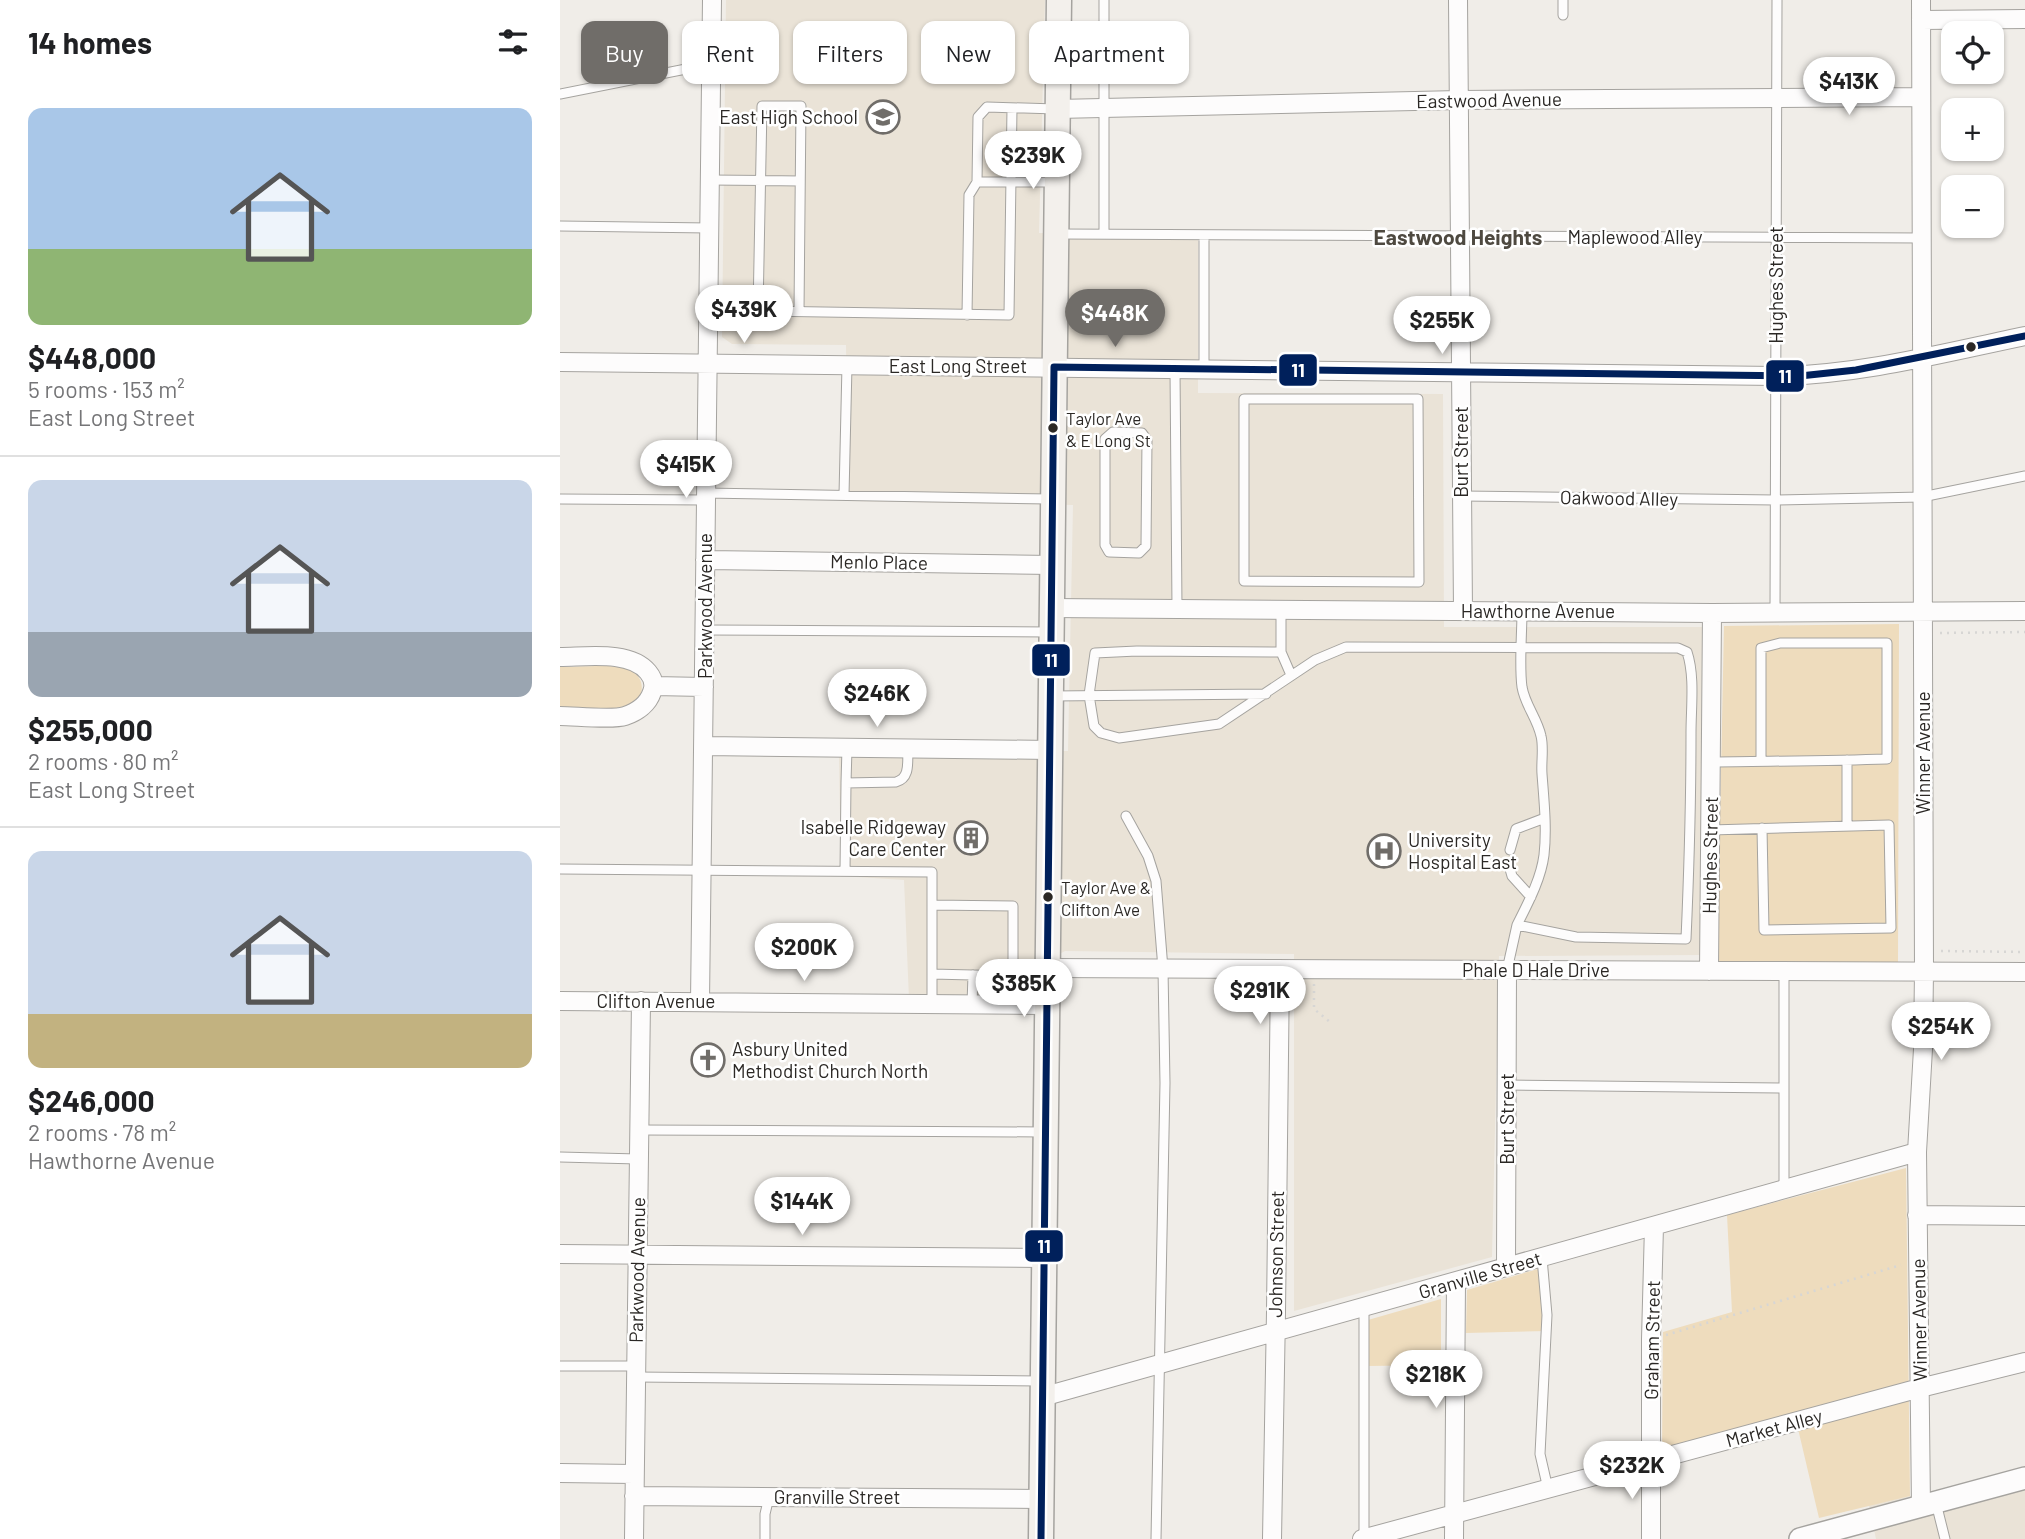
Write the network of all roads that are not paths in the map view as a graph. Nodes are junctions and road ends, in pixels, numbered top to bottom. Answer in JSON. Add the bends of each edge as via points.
{"nodes":[{"id":1,"x":712,"y":0,"type":"edge"},
{"id":2,"x":1059,"y":0,"type":"edge"},
{"id":3,"x":1104,"y":0,"type":"edge"},
{"id":4,"x":1458,"y":0,"type":"edge"},
{"id":5,"x":1563,"y":0,"type":"edge"},
{"id":6,"x":1777,"y":0,"type":"edge"},
{"id":7,"x":1921,"y":0,"type":"edge"},
{"id":8,"x":1563,"y":15,"type":"dead end"},
{"id":9,"x":2025,"y":19,"type":"edge"},
{"id":10,"x":1921,"y":20,"type":"junction"},
{"id":11,"x":712,"y":21,"type":"edge"},
{"id":12,"x":682,"y":70,"type":"edge"},
{"id":13,"x":711,"y":84,"type":"edge"},
{"id":14,"x":560,"y":94,"type":"edge"},
{"id":15,"x":1921,"y":97,"type":"junction"},
{"id":16,"x":1777,"y":98,"type":"junction"},
{"id":17,"x":1459,"y":100,"type":"junction"},
{"id":18,"x":1012,"y":107,"type":"junction"},
{"id":19,"x":1103,"y":108,"type":"junction"},
{"id":20,"x":1057,"y":109,"type":"junction"},
{"id":21,"x":709,"y":180,"type":"junction"},
{"id":22,"x":761,"y":181,"type":"junction"},
{"id":23,"x":800,"y":181,"type":"junction"},
{"id":24,"x":977,"y":182,"type":"junction"},
{"id":25,"x":1012,"y":182,"type":"junction"},
{"id":26,"x":1056,"y":182,"type":"junction"},
{"id":27,"x":560,"y":226,"type":"edge"},
{"id":28,"x":709,"y":228,"type":"junction"},
{"id":29,"x":1055,"y":234,"type":"junction"},
{"id":30,"x":1104,"y":234,"type":"junction"},
{"id":31,"x":1204,"y":235,"type":"junction"},
{"id":32,"x":1460,"y":236,"type":"junction"},
{"id":33,"x":1777,"y":237,"type":"junction"},
{"id":34,"x":1922,"y":238,"type":"junction"},
{"id":35,"x":799,"y":311,"type":"junction"},
{"id":36,"x":967,"y":315,"type":"junction"},
{"id":37,"x":2025,"y":337,"type":"edge"},
{"id":38,"x":1922,"y":357,"type":"junction"},
{"id":39,"x":560,"y":362,"type":"edge"},
{"id":40,"x":706,"y":364,"type":"junction"},
{"id":41,"x":847,"y":365,"type":"junction"},
{"id":42,"x":1055,"y":367,"type":"junction"},
{"id":43,"x":1175,"y":370,"type":"junction"},
{"id":44,"x":1204,"y":370,"type":"junction"},
{"id":45,"x":1461,"y":373,"type":"junction"},
{"id":46,"x":1776,"y":376,"type":"junction"},
{"id":47,"x":2025,"y":476,"type":"edge"},
{"id":48,"x":1419,"y":491,"type":"joint"},
{"id":49,"x":1147,"y":494,"type":"joint"},
{"id":50,"x":844,"y":495,"type":"junction"},
{"id":51,"x":1462,"y":495,"type":"junction"},
{"id":52,"x":705,"y":497,"type":"junction"},
{"id":53,"x":1922,"y":497,"type":"junction"},
{"id":54,"x":560,"y":499,"type":"edge"},
{"id":55,"x":1053,"y":499,"type":"junction"},
{"id":56,"x":1776,"y":500,"type":"junction"},
{"id":57,"x":705,"y":559,"type":"junction"},
{"id":58,"x":1052,"y":565,"type":"junction"},
{"id":59,"x":1052,"y":608,"type":"junction"},
{"id":60,"x":1177,"y":608,"type":"junction"},
{"id":61,"x":1281,"y":609,"type":"junction"},
{"id":62,"x":1463,"y":611,"type":"junction"},
{"id":63,"x":1522,"y":611,"type":"junction"},
{"id":64,"x":1922,"y":611,"type":"junction"},
{"id":65,"x":2025,"y":611,"type":"edge"},
{"id":66,"x":1712,"y":612,"type":"junction"},
{"id":67,"x":1775,"y":612,"type":"junction"},
{"id":68,"x":705,"y":630,"type":"junction"},
{"id":69,"x":1051,"y":632,"type":"junction"},
{"id":70,"x":1522,"y":648,"type":"junction"},
{"id":71,"x":1281,"y":652,"type":"junction"},
{"id":72,"x":560,"y":657,"type":"edge"},
{"id":73,"x":1291,"y":676,"type":"junction"},
{"id":74,"x":654,"y":686,"type":"junction"},
{"id":75,"x":704,"y":687,"type":"junction"},
{"id":76,"x":1267,"y":694,"type":"junction"},
{"id":77,"x":1089,"y":695,"type":"junction"},
{"id":78,"x":1051,"y":696,"type":"junction"},
{"id":79,"x":560,"y":716,"type":"edge"},
{"id":80,"x":704,"y":746,"type":"junction"},
{"id":81,"x":847,"y":748,"type":"junction"},
{"id":82,"x":908,"y":748,"type":"junction"},
{"id":83,"x":1050,"y":750,"type":"junction"},
{"id":84,"x":1847,"y":760,"type":"junction"},
{"id":85,"x":1761,"y":761,"type":"junction"},
{"id":86,"x":1712,"y":762,"type":"junction"},
{"id":87,"x":846,"y":783,"type":"junction"},
{"id":88,"x":1126,"y":816,"type":"dead end"},
{"id":89,"x":1545,"y":818,"type":"junction"},
{"id":90,"x":1847,"y":826,"type":"junction"},
{"id":91,"x":1762,"y":828,"type":"junction"},
{"id":92,"x":1711,"y":830,"type":"junction"},
{"id":93,"x":1510,"y":850,"type":"dead end"},
{"id":94,"x":560,"y":869,"type":"edge"},
{"id":95,"x":1510,"y":869,"type":"dead end"},
{"id":96,"x":702,"y":870,"type":"junction"},
{"id":97,"x":845,"y":871,"type":"junction"},
{"id":98,"x":1531,"y":897,"type":"junction"},
{"id":99,"x":932,"y":905,"type":"junction"},
{"id":100,"x":1517,"y":925,"type":"junction"},
{"id":101,"x":1047,"y":968,"type":"junction"},
{"id":102,"x":1163,"y":969,"type":"junction"},
{"id":103,"x":1280,"y":969,"type":"junction"},
{"id":104,"x":1507,"y":970,"type":"junction"},
{"id":105,"x":1709,"y":971,"type":"junction"},
{"id":106,"x":1784,"y":971,"type":"junction"},
{"id":107,"x":1924,"y":971,"type":"junction"},
{"id":108,"x":2025,"y":972,"type":"edge"},
{"id":109,"x":932,"y":974,"type":"junction"},
{"id":110,"x":973,"y":975,"type":"junction"},
{"id":111,"x":560,"y":1001,"type":"edge"},
{"id":112,"x":641,"y":1001,"type":"junction"},
{"id":113,"x":700,"y":1002,"type":"junction"},
{"id":114,"x":932,"y":1004,"type":"junction"},
{"id":115,"x":972,"y":1004,"type":"junction"},
{"id":116,"x":1047,"y":1005,"type":"junction"},
{"id":117,"x":1507,"y":1085,"type":"junction"},
{"id":118,"x":1784,"y":1088,"type":"junction"},
{"id":119,"x":639,"y":1130,"type":"junction"},
{"id":120,"x":1045,"y":1132,"type":"junction"},
{"id":121,"x":1917,"y":1152,"type":"junction"},
{"id":122,"x":560,"y":1157,"type":"edge"},
{"id":123,"x":638,"y":1158,"type":"junction"},
{"id":124,"x":1784,"y":1189,"type":"junction"},
{"id":125,"x":1917,"y":1215,"type":"junction"},
{"id":126,"x":2025,"y":1216,"type":"edge"},
{"id":127,"x":1654,"y":1226,"type":"junction"},
{"id":128,"x":560,"y":1254,"type":"edge"},
{"id":129,"x":637,"y":1255,"type":"junction"},
{"id":130,"x":1044,"y":1258,"type":"junction"},
{"id":131,"x":1542,"y":1258,"type":"junction"},
{"id":132,"x":1506,"y":1267,"type":"junction"},
{"id":133,"x":1456,"y":1282,"type":"junction"},
{"id":134,"x":1364,"y":1308,"type":"junction"},
{"id":135,"x":1275,"y":1332,"type":"junction"},
{"id":136,"x":2025,"y":1362,"type":"edge"},
{"id":137,"x":1159,"y":1365,"type":"junction"},
{"id":138,"x":560,"y":1366,"type":"edge"},
{"id":139,"x":636,"y":1372,"type":"junction"},
{"id":140,"x":1920,"y":1388,"type":"junction"},
{"id":141,"x":1042,"y":1389,"type":"junction"},
{"id":142,"x":1651,"y":1462,"type":"junction"},
{"id":143,"x":560,"y":1473,"type":"edge"},
{"id":144,"x":634,"y":1474,"type":"junction"},
{"id":145,"x":2025,"y":1478,"type":"edge"},
{"id":146,"x":1548,"y":1489,"type":"junction"},
{"id":147,"x":634,"y":1496,"type":"junction"},
{"id":148,"x":769,"y":1497,"type":"junction"},
{"id":149,"x":1041,"y":1499,"type":"junction"},
{"id":150,"x":1928,"y":1505,"type":"junction"},
{"id":151,"x":1454,"y":1514,"type":"junction"},
{"id":152,"x":634,"y":1539,"type":"edge"},
{"id":153,"x":765,"y":1539,"type":"edge"},
{"id":154,"x":1041,"y":1539,"type":"edge"},
{"id":155,"x":1156,"y":1539,"type":"edge"},
{"id":156,"x":1272,"y":1539,"type":"edge"},
{"id":157,"x":1363,"y":1539,"type":"edge"},
{"id":158,"x":1454,"y":1539,"type":"edge"},
{"id":159,"x":1651,"y":1539,"type":"edge"},
{"id":160,"x":1800,"y":1539,"type":"edge"},
{"id":161,"x":1945,"y":1539,"type":"edge"}],
"edges":[{"from":1,"to":11,"type":"street","name":"Parkwood Avenue"},
{"from":2,"to":20,"type":"main road"},
{"from":3,"to":19,"type":"lane"},
{"from":4,"to":17,"type":"street","name":"Burt Street"},
{"from":5,"to":8,"type":"lane"},
{"from":6,"to":16,"type":"lane","name":"Hughes Street"},
{"from":7,"to":10,"type":"street","name":"Winner Avenue"},
{"from":9,"to":10,"type":"street"},
{"from":10,"to":15,"type":"street","name":"Winner Avenue"},
{"from":12,"to":14,"type":"lane"},
{"from":13,"to":21,"type":"street","name":"Parkwood Avenue"},
{"from":15,"to":16,"type":"street","name":"Eastwood Avenue"},
{"from":15,"to":34,"type":"street","name":"Winner Avenue"},
{"from":16,"to":17,"type":"street","name":"Eastwood Avenue"},
{"from":16,"to":33,"type":"lane","name":"Hughes Street"},
{"from":17,"to":19,"type":"street","name":"Eastwood Avenue"},
{"from":17,"to":32,"type":"street","name":"Burt Street"},
{"from":18,"to":20,"type":"lane"},
{"from":18,"to":24,"type":"lane","via":[[987,107],[978,117]]},
{"from":18,"to":25,"type":"lane"},
{"from":19,"to":20,"type":"street","name":"Eastwood Avenue"},
{"from":19,"to":30,"type":"lane"},
{"from":20,"to":26,"type":"main road"},
{"from":21,"to":22,"type":"lane"},
{"from":21,"to":28,"type":"street","name":"Parkwood Avenue"},
{"from":22,"to":23,"type":"lane"},
{"from":22,"to":23,"type":"lane","via":[[762,106],[801,106]]},
{"from":22,"to":35,"type":"lane","via":[[758,311]]},
{"from":23,"to":35,"type":"lane"},
{"from":24,"to":25,"type":"lane"},
{"from":24,"to":36,"type":"lane","via":[[969,195]]},
{"from":25,"to":26,"type":"lane"},
{"from":25,"to":36,"type":"lane","via":[[1009,315]]},
{"from":26,"to":29,"type":"main road"},
{"from":27,"to":28,"type":"lane"},
{"from":28,"to":40,"type":"street","name":"Parkwood Avenue"},
{"from":29,"to":30,"type":"lane","name":"Maplewood Alley"},
{"from":29,"to":42,"type":"main road"},
{"from":30,"to":31,"type":"lane","name":"Maplewood Alley"},
{"from":31,"to":32,"type":"lane","name":"Maplewood Alley"},
{"from":31,"to":44,"type":"lane"},
{"from":32,"to":33,"type":"lane","name":"Maplewood Alley"},
{"from":32,"to":45,"type":"street","name":"Burt Street"},
{"from":33,"to":34,"type":"lane","name":"Maplewood Alley"},
{"from":33,"to":46,"type":"lane","name":"Hughes Street"},
{"from":34,"to":38,"type":"street","name":"Winner Avenue"},
{"from":35,"to":36,"type":"lane"},
{"from":37,"to":38,"type":"street","name":"East Long Street"},
{"from":38,"to":46,"type":"street","name":"East Long Street","via":[[1834,373]]},
{"from":38,"to":53,"type":"street","name":"Winner Avenue"},
{"from":39,"to":40,"type":"street","name":"East Long Street"},
{"from":40,"to":41,"type":"street","name":"East Long Street"},
{"from":40,"to":52,"type":"street","name":"Parkwood Avenue"},
{"from":41,"to":42,"type":"street","name":"East Long Street"},
{"from":41,"to":50,"type":"lane"},
{"from":42,"to":43,"type":"street","name":"East Long Street"},
{"from":42,"to":55,"type":"main road"},
{"from":43,"to":44,"type":"street","name":"East Long Street"},
{"from":43,"to":60,"type":"lane"},
{"from":44,"to":45,"type":"street","name":"East Long Street"},
{"from":45,"to":46,"type":"street","name":"East Long Street"},
{"from":45,"to":51,"type":"street","name":"Burt Street"},
{"from":46,"to":56,"type":"lane","name":"Hughes Street"},
{"from":47,"to":53,"type":"lane","name":"Oakwood Alley"},
{"from":48,"to":48,"type":"lane","via":[[1418,399],[1244,399],[1244,581],[1419,582]]},
{"from":49,"to":49,"type":"lane","via":[[1146,545],[1139,553],[1109,552],[1105,545],[1105,439],[1113,432],[1142,433],[1147,440]]},
{"from":50,"to":52,"type":"lane"},
{"from":50,"to":55,"type":"lane"},
{"from":51,"to":56,"type":"lane","name":"Oakwood Alley"},
{"from":51,"to":62,"type":"street","name":"Burt Street"},
{"from":52,"to":54,"type":"lane"},
{"from":52,"to":57,"type":"street","name":"Parkwood Avenue"},
{"from":53,"to":56,"type":"lane","name":"Oakwood Alley"},
{"from":53,"to":64,"type":"street","name":"Winner Avenue"},
{"from":55,"to":58,"type":"main road"},
{"from":56,"to":67,"type":"lane","name":"Hughes Street"},
{"from":57,"to":58,"type":"street","name":"Menlo Place"},
{"from":57,"to":68,"type":"street","name":"Parkwood Avenue"},
{"from":58,"to":59,"type":"main road"},
{"from":59,"to":60,"type":"street","name":"Hawthorne Avenue"},
{"from":59,"to":69,"type":"main road"},
{"from":60,"to":61,"type":"street","name":"Hawthorne Avenue"},
{"from":61,"to":62,"type":"street","name":"Hawthorne Avenue"},
{"from":61,"to":71,"type":"lane"},
{"from":62,"to":63,"type":"street","name":"Hawthorne Avenue"},
{"from":63,"to":66,"type":"street","name":"Hawthorne Avenue"},
{"from":63,"to":70,"type":"lane"},
{"from":64,"to":65,"type":"street","name":"Hawthorne Avenue"},
{"from":64,"to":67,"type":"street","name":"Hawthorne Avenue"},
{"from":64,"to":107,"type":"street","name":"Winner Avenue"},
{"from":66,"to":67,"type":"street","name":"Hawthorne Avenue"},
{"from":66,"to":86,"type":"street","name":"Hughes Street"},
{"from":68,"to":69,"type":"lane"},
{"from":68,"to":75,"type":"street","name":"Parkwood Avenue"},
{"from":69,"to":78,"type":"main road"},
{"from":70,"to":73,"type":"lane","via":[[1346,647]]},
{"from":70,"to":89,"type":"lane","via":[[1522,687],[1542,741]]},
{"from":70,"to":100,"type":"lane","via":[[1678,648],[1687,652],[1691,803],[1686,939],[1576,937]]},
{"from":71,"to":73,"type":"lane"},
{"from":71,"to":77,"type":"lane","via":[[1095,653]]},
{"from":72,"to":74,"type":"street","via":[[621,657],[640,664]]},
{"from":73,"to":76,"type":"lane"},
{"from":74,"to":75,"type":"street"},
{"from":74,"to":79,"type":"street","via":[[639,710],[623,717]]},
{"from":75,"to":80,"type":"street","name":"Parkwood Avenue"},
{"from":76,"to":77,"type":"lane"},
{"from":76,"to":77,"type":"lane","via":[[1219,724],[1119,738],[1094,726]]},
{"from":77,"to":78,"type":"lane"},
{"from":78,"to":83,"type":"main road"},
{"from":80,"to":81,"type":"street"},
{"from":80,"to":96,"type":"street","name":"Parkwood Avenue"},
{"from":81,"to":82,"type":"street"},
{"from":81,"to":87,"type":"lane"},
{"from":82,"to":83,"type":"street"},
{"from":82,"to":87,"type":"lane","via":[[903,780]]},
{"from":83,"to":101,"type":"main road"},
{"from":84,"to":85,"type":"lane"},
{"from":84,"to":85,"type":"lane","via":[[1887,759],[1887,643],[1780,643],[1761,648]]},
{"from":84,"to":90,"type":"lane"},
{"from":85,"to":86,"type":"lane"},
{"from":86,"to":92,"type":"street","name":"Hughes Street"},
{"from":87,"to":97,"type":"lane"},
{"from":88,"to":102,"type":"lane","via":[[1156,881]]},
{"from":89,"to":93,"type":"lane","via":[[1516,829]]},
{"from":89,"to":98,"type":"lane","via":[[1544,856]]},
{"from":90,"to":91,"type":"lane"},
{"from":90,"to":91,"type":"lane","via":[[1889,825],[1891,928],[1764,930]]},
{"from":91,"to":92,"type":"lane"},
{"from":92,"to":105,"type":"street","name":"Hughes Street"},
{"from":94,"to":96,"type":"lane"},
{"from":95,"to":98,"type":"lane"},
{"from":96,"to":97,"type":"lane"},
{"from":96,"to":113,"type":"street","name":"Parkwood Avenue"},
{"from":97,"to":99,"type":"lane","via":[[932,872]]},
{"from":98,"to":100,"type":"lane"},
{"from":99,"to":109,"type":"lane"},
{"from":99,"to":110,"type":"lane","via":[[1013,906],[1013,976]]},
{"from":100,"to":104,"type":"lane"},
{"from":101,"to":102,"type":"street","name":"Phale D Hale Drive"},
{"from":101,"to":116,"type":"main road"},
{"from":102,"to":103,"type":"street","name":"Phale D Hale Drive"},
{"from":102,"to":137,"type":"lane"},
{"from":103,"to":104,"type":"street","name":"Phale D Hale Drive"},
{"from":103,"to":135,"type":"street","name":"Johnson Street"},
{"from":104,"to":105,"type":"street","name":"Phale D Hale Drive"},
{"from":104,"to":117,"type":"street","name":"Burt Street"},
{"from":105,"to":106,"type":"street","name":"Phale D Hale Drive"},
{"from":106,"to":107,"type":"street","name":"Phale D Hale Drive"},
{"from":106,"to":118,"type":"lane"},
{"from":107,"to":108,"type":"street","name":"Phale D Hale Drive"},
{"from":107,"to":121,"type":"street","name":"Winner Avenue"},
{"from":109,"to":110,"type":"lane"},
{"from":109,"to":114,"type":"lane"},
{"from":110,"to":115,"type":"lane"},
{"from":111,"to":112,"type":"street","name":"Clifton Avenue"},
{"from":112,"to":113,"type":"street","name":"Clifton Avenue"},
{"from":112,"to":119,"type":"street","name":"Parkwood Avenue"},
{"from":113,"to":114,"type":"street","name":"Clifton Avenue"},
{"from":114,"to":115,"type":"street","name":"Clifton Avenue"},
{"from":115,"to":116,"type":"street","name":"Clifton Avenue"},
{"from":116,"to":120,"type":"main road"},
{"from":117,"to":118,"type":"lane"},
{"from":117,"to":132,"type":"street","name":"Burt Street"},
{"from":118,"to":124,"type":"lane"},
{"from":119,"to":120,"type":"lane"},
{"from":119,"to":123,"type":"street","name":"Parkwood Avenue"},
{"from":120,"to":130,"type":"main road"},
{"from":121,"to":124,"type":"street","name":"Granville Street"},
{"from":121,"to":125,"type":"street","name":"Winner Avenue"},
{"from":122,"to":123,"type":"lane"},
{"from":123,"to":129,"type":"street","name":"Parkwood Avenue"},
{"from":124,"to":127,"type":"street","name":"Granville Street"},
{"from":125,"to":126,"type":"street"},
{"from":125,"to":140,"type":"street","name":"Winner Avenue"},
{"from":127,"to":131,"type":"street","name":"Granville Street"},
{"from":127,"to":142,"type":"street","name":"Graham Street"},
{"from":128,"to":129,"type":"street"},
{"from":129,"to":130,"type":"street"},
{"from":129,"to":139,"type":"street","name":"Parkwood Avenue"},
{"from":130,"to":141,"type":"main road"},
{"from":131,"to":132,"type":"street","name":"Granville Street"},
{"from":131,"to":146,"type":"lane","via":[[1547,1315],[1540,1454]]},
{"from":132,"to":133,"type":"street","name":"Granville Street"},
{"from":133,"to":134,"type":"street","name":"Granville Street"},
{"from":133,"to":151,"type":"street"},
{"from":134,"to":135,"type":"street","name":"Granville Street"},
{"from":134,"to":157,"type":"lane"},
{"from":135,"to":137,"type":"street","name":"Granville Street"},
{"from":135,"to":156,"type":"street","name":"Johnson Street"},
{"from":136,"to":140,"type":"street","name":"Market Alley"},
{"from":137,"to":141,"type":"street","name":"Granville Street"},
{"from":137,"to":155,"type":"lane"},
{"from":138,"to":139,"type":"lane"},
{"from":139,"to":141,"type":"lane"},
{"from":139,"to":144,"type":"street","name":"Parkwood Avenue"},
{"from":140,"to":142,"type":"street","name":"Market Alley"},
{"from":140,"to":150,"type":"street","name":"Winner Avenue"},
{"from":141,"to":149,"type":"main road"},
{"from":142,"to":146,"type":"street","name":"Market Alley"},
{"from":142,"to":159,"type":"street","name":"Graham Street"},
{"from":143,"to":144,"type":"street"},
{"from":144,"to":147,"type":"street","name":"Parkwood Avenue"},
{"from":145,"to":150,"type":"street"},
{"from":146,"to":151,"type":"street","name":"Market Alley"},
{"from":147,"to":148,"type":"street","name":"Granville Street"},
{"from":147,"to":152,"type":"street","name":"Parkwood Avenue"},
{"from":148,"to":149,"type":"street","name":"Granville Street"},
{"from":148,"to":153,"type":"lane"},
{"from":149,"to":154,"type":"main road"},
{"from":150,"to":160,"type":"street"},
{"from":150,"to":161,"type":"lane","name":"Winner Avenue"},
{"from":151,"to":157,"type":"street","name":"Market Alley"},
{"from":151,"to":158,"type":"street"}]}
